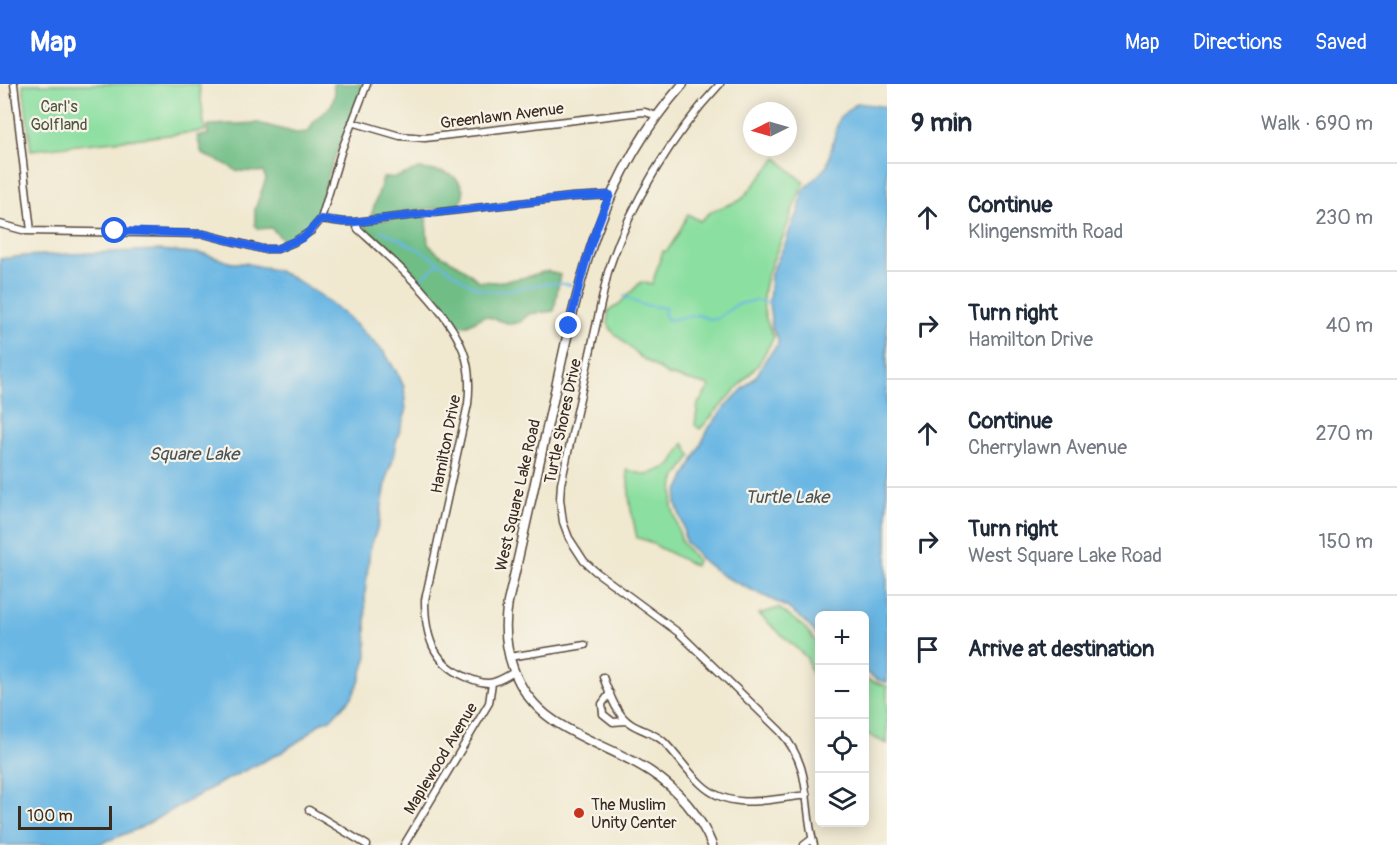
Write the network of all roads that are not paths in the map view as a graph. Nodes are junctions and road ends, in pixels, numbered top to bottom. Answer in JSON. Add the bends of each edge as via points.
{"nodes":[{"id":1,"x":14,"y":84,"type":"edge"},
{"id":2,"x":367,"y":84,"type":"edge"},
{"id":3,"x":683,"y":84,"type":"edge"},
{"id":4,"x":720,"y":84,"type":"edge"},
{"id":5,"x":657,"y":116,"type":"junction"},
{"id":6,"x":352,"y":122,"type":"junction"},
{"id":7,"x":610,"y":195,"type":"junction"},
{"id":8,"x":321,"y":219,"type":"junction"},
{"id":9,"x":355,"y":222,"type":"junction"},
{"id":10,"x":0,"y":224,"type":"edge"},
{"id":11,"x":31,"y":231,"type":"junction"},
{"id":12,"x":585,"y":645,"type":"dead end"},
{"id":13,"x":509,"y":657,"type":"junction"},
{"id":14,"x":514,"y":672,"type":"junction"},
{"id":15,"x":603,"y":677,"type":"dead end"},
{"id":16,"x":492,"y":683,"type":"junction"},
{"id":17,"x":610,"y":693,"type":"junction"},
{"id":18,"x":626,"y":721,"type":"junction"},
{"id":19,"x":807,"y":795,"type":"junction"},
{"id":20,"x":309,"y":810,"type":"dead end"},
{"id":21,"x":813,"y":842,"type":"edge"},
{"id":22,"x":367,"y":845,"type":"edge"},
{"id":23,"x":404,"y":845,"type":"edge"},
{"id":24,"x":712,"y":845,"type":"edge"},
{"id":25,"x":804,"y":845,"type":"edge"}],
"edges":[{"from":1,"to":11,"type":"street"},
{"from":2,"to":6,"type":"street"},
{"from":3,"to":5,"type":"street","name":"West Square Lake Road"},
{"from":4,"to":19,"type":"street","name":"Turtle Shores Drive","via":[[674,143],[618,240],[563,473],[560,509],[569,538],[588,566],[679,633],[786,738],[801,765]]},
{"from":5,"to":6,"type":"street","name":"Greenlawn Avenue","via":[[633,113],[425,138],[400,136]]},
{"from":5,"to":7,"type":"street","name":"West Square Lake Road"},
{"from":6,"to":8,"type":"street"},
{"from":7,"to":9,"type":"street"},
{"from":7,"to":13,"type":"street","name":"West Square Lake Road","via":[[583,270],[508,602],[505,629]]},
{"from":8,"to":9,"type":"street"},
{"from":8,"to":11,"type":"street","via":[[304,237],[277,249],[262,249],[204,234]]},
{"from":9,"to":16,"type":"street","name":"Hamilton Drive","via":[[424,293],[464,351],[468,404],[427,587],[425,615],[431,642],[445,665],[475,681]]},
{"from":10,"to":11,"type":"street"},
{"from":12,"to":13,"type":"street"},
{"from":13,"to":14,"type":"street","name":"West Square Lake Road"},
{"from":14,"to":16,"type":"street"},
{"from":14,"to":24,"type":"street","name":"West Square Lake Road","via":[[532,701],[552,719],[669,786],[692,810]]},
{"from":15,"to":17,"type":"street"},
{"from":16,"to":23,"type":"street","name":"Maplewood Avenue","via":[[489,703]]},
{"from":17,"to":18,"type":"street"},
{"from":17,"to":18,"type":"street","via":[[602,704],[603,714],[613,722]]},
{"from":18,"to":19,"type":"street","via":[[660,739],[698,782],[718,796],[744,802]]},
{"from":19,"to":21,"type":"street","name":"Turtle Shores Drive"},
{"from":20,"to":22,"type":"street"},
{"from":21,"to":25,"type":"street","name":"Turtle Shores Drive"}]}
